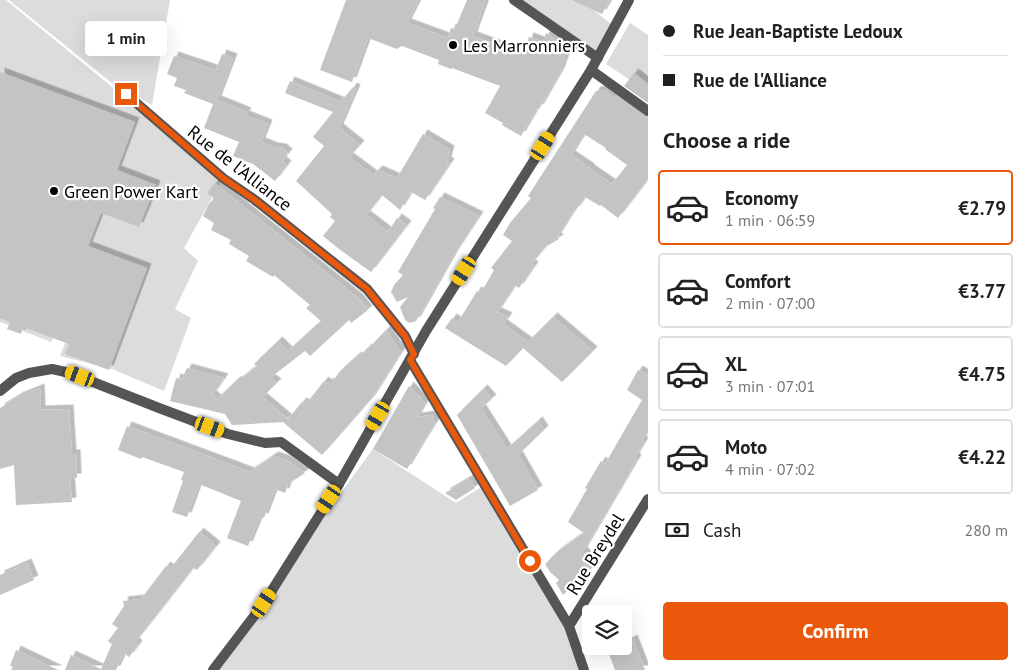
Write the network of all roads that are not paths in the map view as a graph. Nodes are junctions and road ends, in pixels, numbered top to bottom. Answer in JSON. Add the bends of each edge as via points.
{"nodes":[{"id":1,"x":514,"y":0,"type":"edge"},
{"id":2,"x":630,"y":0,"type":"edge"},
{"id":3,"x":598,"y":58,"type":"junction"},
{"id":4,"x":591,"y":70,"type":"junction"},
{"id":5,"x":126,"y":94,"type":"dead end"},
{"id":6,"x":648,"y":110,"type":"edge"},
{"id":7,"x":412,"y":357,"type":"junction"},
{"id":8,"x":0,"y":391,"type":"edge"},
{"id":9,"x":339,"y":484,"type":"junction"},
{"id":10,"x":648,"y":499,"type":"edge"},
{"id":11,"x":570,"y":626,"type":"junction"},
{"id":12,"x":213,"y":670,"type":"edge"},
{"id":13,"x":584,"y":670,"type":"edge"}],
"edges":[{"from":1,"to":3,"type":"street"},
{"from":2,"to":3,"type":"street"},
{"from":3,"to":4,"type":"street"},
{"from":4,"to":6,"type":"street"},
{"from":4,"to":7,"type":"street"},
{"from":5,"to":7,"type":"street","name":"Rue de l'Alliance","via":[[223,178],[367,289],[405,336]]},
{"from":7,"to":9,"type":"street"},
{"from":7,"to":11,"type":"street","name":"Rue de l'Alliance"},
{"from":8,"to":9,"type":"street","via":[[29,372],[52,369],[70,372],[228,434],[265,443],[281,442]]},
{"from":9,"to":12,"type":"street","via":[[264,603]]},
{"from":10,"to":11,"type":"street","name":"Rue Breydel"},
{"from":11,"to":13,"type":"street","name":"Rue de l'Alliance"}]}
